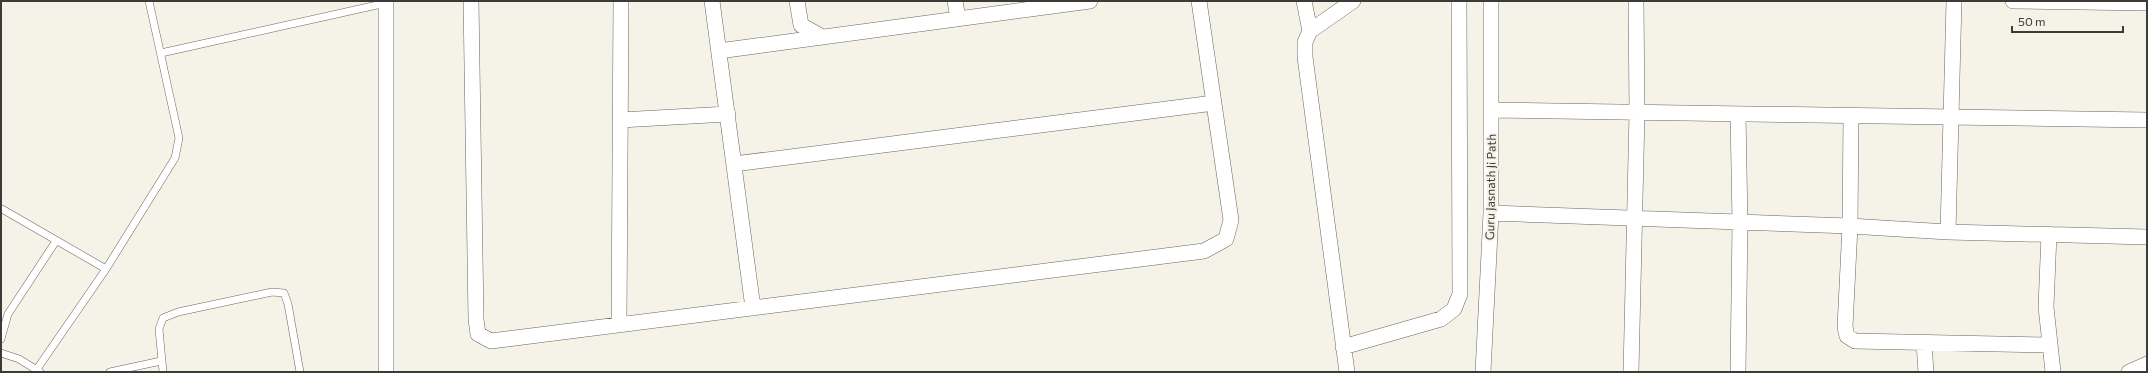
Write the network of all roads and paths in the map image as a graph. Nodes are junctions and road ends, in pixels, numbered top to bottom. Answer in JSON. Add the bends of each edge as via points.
{"nodes":[{"id":1,"x":149,"y":1,"type":"edge"},
{"id":2,"x":471,"y":1,"type":"edge"},
{"id":3,"x":621,"y":1,"type":"edge"},
{"id":4,"x":712,"y":1,"type":"edge"},
{"id":5,"x":797,"y":1,"type":"edge"},
{"id":6,"x":955,"y":1,"type":"edge"},
{"id":7,"x":1090,"y":1,"type":"edge"},
{"id":8,"x":1199,"y":1,"type":"edge"},
{"id":9,"x":1304,"y":1,"type":"edge"},
{"id":10,"x":1353,"y":1,"type":"edge"},
{"id":11,"x":1459,"y":1,"type":"edge"},
{"id":12,"x":1491,"y":1,"type":"edge"},
{"id":13,"x":1636,"y":1,"type":"edge"},
{"id":14,"x":1954,"y":1,"type":"edge"},
{"id":15,"x":2013,"y":1,"type":"edge"},
{"id":16,"x":386,"y":2,"type":"edge"},
{"id":17,"x":2147,"y":3,"type":"edge"},
{"id":18,"x":958,"y":19,"type":"junction"},
{"id":19,"x":1310,"y":31,"type":"junction"},
{"id":20,"x":822,"y":37,"type":"junction"},
{"id":21,"x":719,"y":51,"type":"junction"},
{"id":22,"x":161,"y":53,"type":"junction"},
{"id":23,"x":1214,"y":103,"type":"junction"},
{"id":24,"x":1491,"y":110,"type":"junction"},
{"id":25,"x":1637,"y":113,"type":"junction"},
{"id":26,"x":728,"y":114,"type":"junction"},
{"id":27,"x":1738,"y":114,"type":"junction"},
{"id":28,"x":1851,"y":116,"type":"junction"},
{"id":29,"x":1952,"y":117,"type":"junction"},
{"id":30,"x":620,"y":120,"type":"junction"},
{"id":31,"x":2147,"y":120,"type":"edge"},
{"id":32,"x":734,"y":164,"type":"junction"},
{"id":33,"x":2,"y":210,"type":"dead end"},
{"id":34,"x":1491,"y":213,"type":"junction"},
{"id":35,"x":1634,"y":219,"type":"junction"},
{"id":36,"x":1740,"y":223,"type":"junction"},
{"id":37,"x":1850,"y":226,"type":"junction"},
{"id":38,"x":1948,"y":232,"type":"junction"},
{"id":39,"x":2049,"y":234,"type":"junction"},
{"id":40,"x":2147,"y":237,"type":"edge"},
{"id":41,"x":56,"y":241,"type":"junction"},
{"id":42,"x":106,"y":269,"type":"junction"},
{"id":43,"x":753,"y":308,"type":"junction"},
{"id":44,"x":619,"y":325,"type":"junction"},
{"id":45,"x":1,"y":338,"type":"edge"},
{"id":46,"x":1924,"y":344,"type":"junction"},
{"id":47,"x":2050,"y":345,"type":"junction"},
{"id":48,"x":1343,"y":347,"type":"junction"},
{"id":49,"x":1,"y":353,"type":"edge"},
{"id":50,"x":161,"y":361,"type":"junction"},
{"id":51,"x":2147,"y":364,"type":"edge"},
{"id":52,"x":39,"y":371,"type":"edge"},
{"id":53,"x":110,"y":372,"type":"edge"},
{"id":54,"x":163,"y":372,"type":"edge"},
{"id":55,"x":300,"y":372,"type":"edge"},
{"id":56,"x":386,"y":372,"type":"edge"},
{"id":57,"x":1346,"y":372,"type":"edge"},
{"id":58,"x":1484,"y":372,"type":"edge"},
{"id":59,"x":1631,"y":372,"type":"edge"},
{"id":60,"x":1738,"y":372,"type":"edge"},
{"id":61,"x":1926,"y":372,"type":"edge"},
{"id":62,"x":2053,"y":372,"type":"edge"},
{"id":63,"x":2129,"y":372,"type":"edge"}],
"edges":[{"from":1,"to":22,"type":"lane"},
{"from":2,"to":44,"type":"street","via":[[478,334],[491,341]]},
{"from":3,"to":30,"type":"street"},
{"from":4,"to":21,"type":"street"},
{"from":5,"to":20,"type":"street","via":[[801,25]]},
{"from":6,"to":18,"type":"street"},
{"from":7,"to":18,"type":"street"},
{"from":8,"to":23,"type":"street"},
{"from":9,"to":19,"type":"street"},
{"from":10,"to":19,"type":"street"},
{"from":11,"to":48,"type":"street","via":[[1460,294],[1454,309],[1441,319]]},
{"from":12,"to":24,"type":"street","name":"Guru Jasnath Ji Path"},
{"from":13,"to":25,"type":"street"},
{"from":14,"to":29,"type":"street"},
{"from":15,"to":17,"type":"street"},
{"from":16,"to":22,"type":"lane"},
{"from":16,"to":56,"type":"street"},
{"from":18,"to":20,"type":"street"},
{"from":19,"to":48,"type":"street","via":[[1304,42],[1305,57]]},
{"from":20,"to":21,"type":"street"},
{"from":21,"to":26,"type":"street"},
{"from":22,"to":42,"type":"lane","via":[[179,138],[175,158]]},
{"from":23,"to":32,"type":"street"},
{"from":23,"to":43,"type":"street","via":[[1231,220],[1226,239],[1204,251]]},
{"from":24,"to":25,"type":"street"},
{"from":24,"to":34,"type":"street","name":"Guru Jasnath Ji Path"},
{"from":25,"to":27,"type":"street"},
{"from":25,"to":35,"type":"street"},
{"from":26,"to":30,"type":"street"},
{"from":26,"to":32,"type":"street"},
{"from":27,"to":28,"type":"street"},
{"from":27,"to":36,"type":"street"},
{"from":28,"to":29,"type":"street"},
{"from":28,"to":37,"type":"street"},
{"from":29,"to":31,"type":"street"},
{"from":29,"to":38,"type":"street"},
{"from":30,"to":44,"type":"street"},
{"from":32,"to":43,"type":"street"},
{"from":33,"to":41,"type":"lane"},
{"from":34,"to":35,"type":"street"},
{"from":34,"to":58,"type":"street","name":"Guru Jasnath Ji Path"},
{"from":35,"to":36,"type":"street"},
{"from":35,"to":59,"type":"street"},
{"from":36,"to":37,"type":"street"},
{"from":36,"to":60,"type":"street"},
{"from":37,"to":38,"type":"street"},
{"from":37,"to":46,"type":"street","via":[[1847,336],[1855,341]]},
{"from":38,"to":39,"type":"street"},
{"from":39,"to":40,"type":"street"},
{"from":39,"to":47,"type":"street","via":[[2046,307]]},
{"from":41,"to":42,"type":"lane"},
{"from":41,"to":45,"type":"lane","via":[[8,314]]},
{"from":42,"to":52,"type":"lane"},
{"from":43,"to":44,"type":"street"},
{"from":46,"to":47,"type":"street"},
{"from":46,"to":61,"type":"street"},
{"from":47,"to":62,"type":"street"},
{"from":48,"to":57,"type":"street"},
{"from":49,"to":52,"type":"lane","via":[[19,359]]},
{"from":50,"to":53,"type":"lane"},
{"from":50,"to":54,"type":"lane"},
{"from":50,"to":55,"type":"lane","via":[[162,318],[178,312],[272,292],[284,293],[288,304]]},
{"from":51,"to":63,"type":"street"}]}
